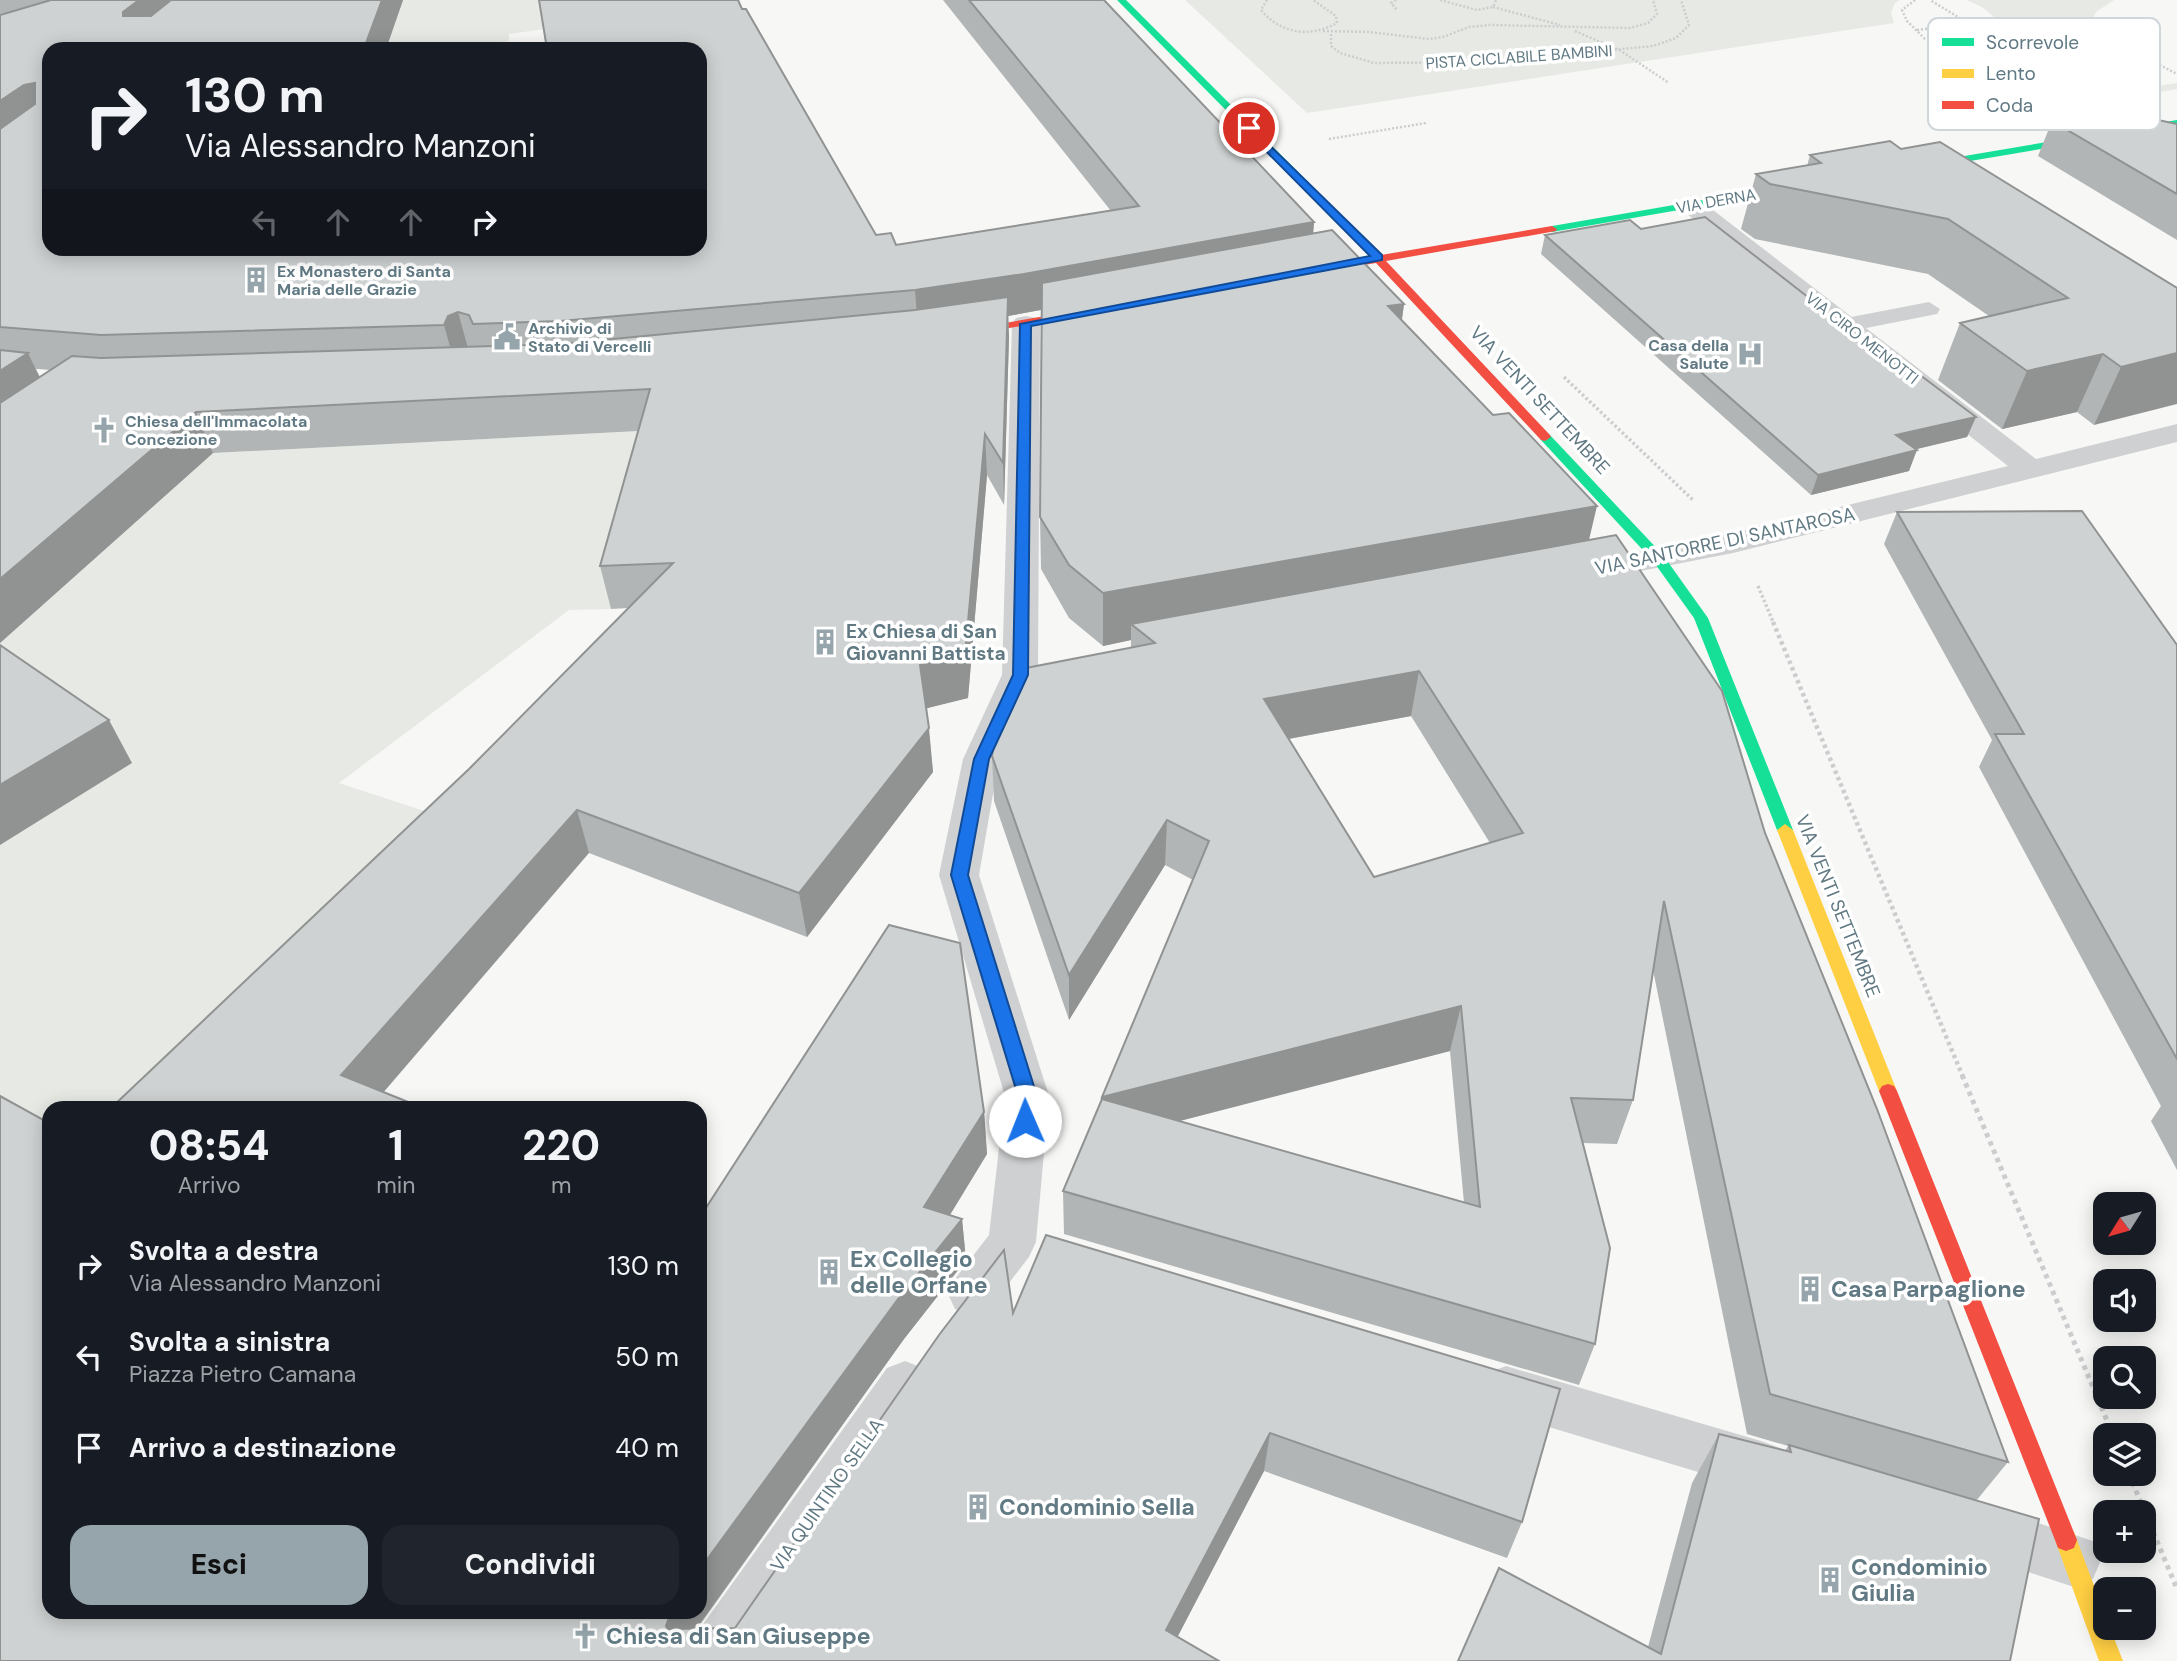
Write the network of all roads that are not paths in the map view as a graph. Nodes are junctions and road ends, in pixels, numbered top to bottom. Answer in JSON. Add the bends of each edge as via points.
{"nodes":[{"id":1,"x":1121,"y":0,"type":"edge"},
{"id":2,"x":2172,"y":130,"type":"edge"},
{"id":3,"x":1901,"y":170,"type":"edge"},
{"id":4,"x":1818,"y":184,"type":"edge"},
{"id":5,"x":1691,"y":205,"type":"junction"},
{"id":6,"x":1378,"y":258,"type":"junction"},
{"id":7,"x":1298,"y":273,"type":"edge"},
{"id":8,"x":1105,"y":309,"type":"edge"},
{"id":9,"x":1930,"y":309,"type":"dead end"},
{"id":10,"x":1026,"y":324,"type":"junction"},
{"id":11,"x":1846,"y":325,"type":"junction"},
{"id":12,"x":945,"y":336,"type":"edge"},
{"id":13,"x":2177,"y":433,"type":"edge"},
{"id":14,"x":2032,"y":470,"type":"junction"},
{"id":15,"x":1658,"y":558,"type":"junction"},
{"id":16,"x":1548,"y":579,"type":"edge"},
{"id":17,"x":1464,"y":1377,"type":"edge"},
{"id":18,"x":1809,"y":1480,"type":"edge"},
{"id":19,"x":1942,"y":1520,"type":"edge"},
{"id":20,"x":2074,"y":1560,"type":"junction"},
{"id":21,"x":711,"y":1661,"type":"edge"},
{"id":22,"x":2111,"y":1661,"type":"edge"}],
"edges":[{"from":1,"to":6,"type":"main road","name":"VIA VENTI SETTEMBRE"},
{"from":2,"to":3,"type":"main road"},
{"from":4,"to":5,"type":"main road","name":"VIA DERNA"},
{"from":5,"to":6,"type":"main road","name":"VIA DERNA"},
{"from":5,"to":11,"type":"street","name":"VIA CIRO MENOTTI"},
{"from":6,"to":7,"type":"main road","name":"VIA DERNA"},
{"from":6,"to":15,"type":"main road","name":"VIA VENTI SETTEMBRE"},
{"from":8,"to":10,"type":"main road"},
{"from":9,"to":11,"type":"lane"},
{"from":10,"to":12,"type":"main road"},
{"from":10,"to":21,"type":"street","name":"VIA QUINTINO SELLA","via":[[1034,672],[981,759],[960,875],[1027,1096],[1032,1248],[940,1336]]},
{"from":11,"to":14,"type":"street","name":"VIA CIRO MENOTTI"},
{"from":13,"to":14,"type":"street","name":"VIA SANTORRE DI SANTAROSA"},
{"from":14,"to":15,"type":"street","name":"VIA SANTORRE DI SANTAROSA"},
{"from":15,"to":16,"type":"street","name":"VIA SANTORRE DI SANTAROSA"},
{"from":15,"to":20,"type":"main road","name":"VIA VENTI SETTEMBRE","via":[[1701,618]]},
{"from":17,"to":18,"type":"street"},
{"from":19,"to":20,"type":"street"},
{"from":20,"to":22,"type":"main road","name":"VIA VENTI SETTEMBRE"}]}
